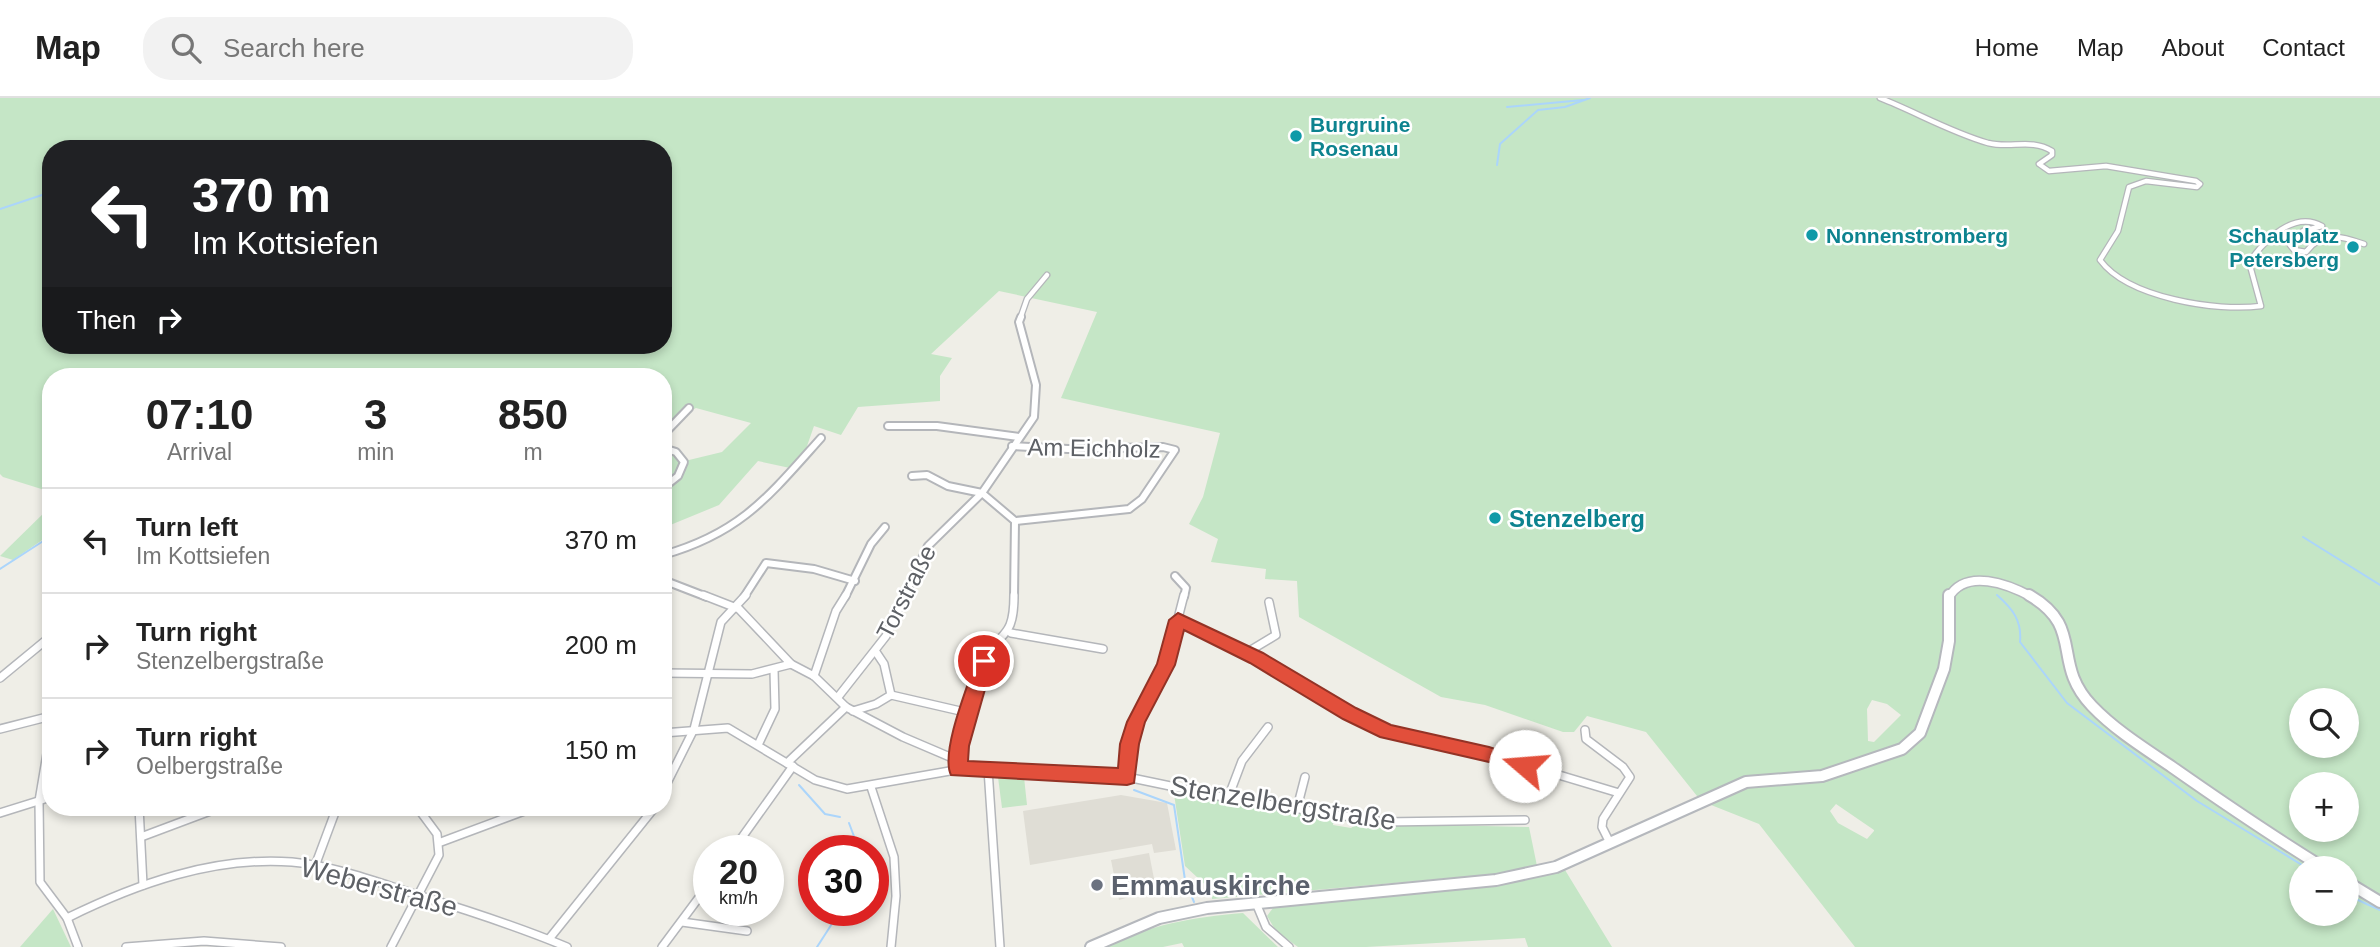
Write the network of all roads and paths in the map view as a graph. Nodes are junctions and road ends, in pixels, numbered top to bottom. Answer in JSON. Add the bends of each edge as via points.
{"nodes":[{"id":1,"x":1880,"y":98,"type":"edge"},
{"id":2,"x":2364,"y":244,"type":"dead end"},
{"id":3,"x":1047,"y":275,"type":"dead end"},
{"id":4,"x":690,"y":408,"type":"dead end"},
{"id":5,"x":672,"y":426,"type":"edge"},
{"id":6,"x":888,"y":426,"type":"dead end"},
{"id":7,"x":821,"y":438,"type":"dead end"},
{"id":8,"x":1019,"y":438,"type":"junction"},
{"id":9,"x":1012,"y":446,"type":"junction"},
{"id":10,"x":672,"y":451,"type":"edge"},
{"id":11,"x":912,"y":475,"type":"dead end"},
{"id":12,"x":672,"y":481,"type":"edge"},
{"id":13,"x":982,"y":493,"type":"junction"},
{"id":14,"x":1015,"y":521,"type":"junction"},
{"id":15,"x":885,"y":527,"type":"dead end"},
{"id":16,"x":672,"y":552,"type":"edge"},
{"id":17,"x":1175,"y":576,"type":"dead end"},
{"id":18,"x":855,"y":581,"type":"junction"},
{"id":19,"x":672,"y":583,"type":"edge"},
{"id":20,"x":1269,"y":602,"type":"dead end"},
{"id":21,"x":732,"y":606,"type":"junction"},
{"id":22,"x":1178,"y":620,"type":"junction"},
{"id":23,"x":1011,"y":633,"type":"junction"},
{"id":24,"x":42,"y":643,"type":"edge"},
{"id":25,"x":1103,"y":649,"type":"dead end"},
{"id":26,"x":876,"y":652,"type":"junction"},
{"id":27,"x":1246,"y":653,"type":"junction"},
{"id":28,"x":791,"y":664,"type":"junction"},
{"id":29,"x":774,"y":670,"type":"junction"},
{"id":30,"x":672,"y":673,"type":"edge"},
{"id":31,"x":707,"y":674,"type":"junction"},
{"id":32,"x":814,"y":676,"type":"junction"},
{"id":33,"x":0,"y":678,"type":"edge"},
{"id":34,"x":891,"y":695,"type":"junction"},
{"id":35,"x":838,"y":697,"type":"junction"},
{"id":36,"x":850,"y":709,"type":"junction"},
{"id":37,"x":969,"y":713,"type":"junction"},
{"id":38,"x":42,"y":718,"type":"edge"},
{"id":39,"x":1268,"y":727,"type":"dead end"},
{"id":40,"x":0,"y":729,"type":"edge"},
{"id":41,"x":694,"y":729,"type":"junction"},
{"id":42,"x":1585,"y":730,"type":"dead end"},
{"id":43,"x":672,"y":732,"type":"edge"},
{"id":44,"x":758,"y":745,"type":"junction"},
{"id":45,"x":790,"y":764,"type":"junction"},
{"id":46,"x":957,"y":765,"type":"junction"},
{"id":47,"x":988,"y":769,"type":"junction"},
{"id":48,"x":672,"y":773,"type":"edge"},
{"id":49,"x":1127,"y":777,"type":"junction"},
{"id":50,"x":1305,"y":777,"type":"dead end"},
{"id":51,"x":42,"y":783,"type":"edge"},
{"id":52,"x":871,"y":786,"type":"junction"},
{"id":53,"x":1619,"y":793,"type":"junction"},
{"id":54,"x":1228,"y":798,"type":"junction"},
{"id":55,"x":42,"y":800,"type":"edge"},
{"id":56,"x":39,"y":801,"type":"junction"},
{"id":57,"x":1297,"y":808,"type":"junction"},
{"id":58,"x":0,"y":813,"type":"edge"},
{"id":59,"x":140,"y":816,"type":"edge"},
{"id":60,"x":197,"y":816,"type":"edge"},
{"id":61,"x":334,"y":816,"type":"edge"},
{"id":62,"x":425,"y":816,"type":"edge"},
{"id":63,"x":511,"y":816,"type":"edge"},
{"id":64,"x":647,"y":816,"type":"edge"},
{"id":65,"x":1525,"y":820,"type":"dead end"},
{"id":66,"x":743,"y":835,"type":"edge"},
{"id":67,"x":141,"y":837,"type":"junction"},
{"id":68,"x":441,"y":842,"type":"junction"},
{"id":69,"x":1610,"y":843,"type":"junction"},
{"id":70,"x":2305,"y":856,"type":"edge"},
{"id":71,"x":315,"y":866,"type":"junction"},
{"id":72,"x":143,"y":885,"type":"junction"},
{"id":73,"x":2359,"y":889,"type":"edge"},
{"id":74,"x":416,"y":895,"type":"junction"},
{"id":75,"x":2380,"y":902,"type":"edge"},
{"id":76,"x":1256,"y":903,"type":"junction"},
{"id":77,"x":693,"y":907,"type":"edge"},
{"id":78,"x":67,"y":918,"type":"junction"},
{"id":79,"x":682,"y":922,"type":"junction"},
{"id":80,"x":747,"y":931,"type":"dead end"},
{"id":81,"x":549,"y":939,"type":"junction"},
{"id":82,"x":227,"y":945,"type":"edge"},
{"id":83,"x":78,"y":947,"type":"edge"},
{"id":84,"x":127,"y":947,"type":"edge"},
{"id":85,"x":281,"y":947,"type":"edge"},
{"id":86,"x":391,"y":947,"type":"edge"},
{"id":87,"x":567,"y":947,"type":"edge"},
{"id":88,"x":662,"y":947,"type":"edge"},
{"id":89,"x":891,"y":947,"type":"edge"},
{"id":90,"x":1000,"y":947,"type":"edge"},
{"id":91,"x":1091,"y":947,"type":"edge"},
{"id":92,"x":1289,"y":947,"type":"edge"}],
"edges":[{"from":1,"to":2,"type":"street","via":[[2000,146],[2025,142],[2046,147],[2052,155],[2039,163],[2049,172],[2106,166],[2196,181],[2197,187],[2146,181],[2129,187],[2118,231],[2101,257],[2102,266],[2110,272],[2156,292],[2203,305],[2257,308],[2262,304],[2249,262],[2256,251],[2293,223],[2311,220],[2322,226],[2303,231],[2290,245],[2298,252],[2306,252],[2323,235]]},
{"from":3,"to":8,"type":"street","name":"Torstraße","via":[[1027,299],[1019,322],[1037,398],[1034,417]]},
{"from":4,"to":5,"type":"street"},
{"from":6,"to":8,"type":"street","via":[[937,426]]},
{"from":7,"to":16,"type":"street","via":[[748,519],[704,543]]},
{"from":8,"to":9,"type":"street","name":"Torstraße"},
{"from":9,"to":13,"type":"street","name":"Torstraße"},
{"from":9,"to":14,"type":"street","name":"Am Eichholz","via":[[1175,450],[1142,499],[1129,509]]},
{"from":10,"to":12,"type":"street","via":[[684,462]]},
{"from":11,"to":13,"type":"street"},
{"from":13,"to":14,"type":"street"},
{"from":13,"to":26,"type":"street","name":"Torstraße","via":[[940,531],[922,555],[896,618]]},
{"from":14,"to":23,"type":"street"},
{"from":15,"to":18,"type":"street","via":[[871,544]]},
{"from":17,"to":22,"type":"street","via":[[1186,589]]},
{"from":18,"to":21,"type":"street","via":[[814,569],[766,563],[748,593]]},
{"from":18,"to":32,"type":"street","via":[[836,611]]},
{"from":19,"to":21,"type":"street"},
{"from":20,"to":27,"type":"street","via":[[1276,635]]},
{"from":21,"to":28,"type":"street"},
{"from":21,"to":31,"type":"street","via":[[721,622]]},
{"from":22,"to":27,"type":"street"},
{"from":22,"to":49,"type":"street","via":[[1166,665],[1136,722]]},
{"from":23,"to":25,"type":"street"},
{"from":23,"to":37,"type":"street","via":[[985,657]]},
{"from":24,"to":33,"type":"street"},
{"from":26,"to":34,"type":"street","via":[[884,664]]},
{"from":26,"to":35,"type":"street","name":"Torstraße"},
{"from":27,"to":53,"type":"street","via":[[1387,732],[1489,754]]},
{"from":28,"to":29,"type":"street"},
{"from":28,"to":32,"type":"street"},
{"from":29,"to":31,"type":"street"},
{"from":29,"to":44,"type":"street","via":[[778,706]]},
{"from":30,"to":31,"type":"street"},
{"from":31,"to":41,"type":"street"},
{"from":32,"to":35,"type":"street"},
{"from":34,"to":36,"type":"street","via":[[876,704]]},
{"from":34,"to":37,"type":"street"},
{"from":35,"to":36,"type":"street"},
{"from":36,"to":45,"type":"street"},
{"from":36,"to":46,"type":"street"},
{"from":37,"to":46,"type":"street"},
{"from":38,"to":40,"type":"street"},
{"from":39,"to":54,"type":"street","via":[[1242,761]]},
{"from":41,"to":43,"type":"street"},
{"from":41,"to":44,"type":"street","via":[[728,728]]},
{"from":41,"to":48,"type":"street"},
{"from":42,"to":53,"type":"street","via":[[1586,739],[1629,774]]},
{"from":44,"to":45,"type":"street"},
{"from":45,"to":52,"type":"street","via":[[836,787]]},
{"from":45,"to":66,"type":"street"},
{"from":46,"to":47,"type":"street","name":"Stenzelbergstraße"},
{"from":46,"to":52,"type":"street"},
{"from":47,"to":49,"type":"street","name":"Stenzelbergstraße"},
{"from":47,"to":90,"type":"street"},
{"from":49,"to":54,"type":"street","name":"Stenzelbergstraße"},
{"from":50,"to":57,"type":"street"},
{"from":51,"to":56,"type":"street"},
{"from":52,"to":89,"type":"street","via":[[896,870],[897,911]]},
{"from":53,"to":69,"type":"street","via":[[1603,819]]},
{"from":54,"to":57,"type":"street","name":"Stenzelbergstraße"},
{"from":55,"to":56,"type":"street"},
{"from":56,"to":58,"type":"street"},
{"from":56,"to":78,"type":"street","via":[[40,886]]},
{"from":57,"to":65,"type":"street","name":"Stenzelbergstraße","via":[[1383,822]]},
{"from":59,"to":67,"type":"street"},
{"from":60,"to":67,"type":"street"},
{"from":61,"to":71,"type":"street"},
{"from":62,"to":68,"type":"street"},
{"from":63,"to":68,"type":"street"},
{"from":64,"to":81,"type":"street"},
{"from":67,"to":72,"type":"street"},
{"from":68,"to":74,"type":"street"},
{"from":69,"to":70,"type":"main road","via":[[1757,779],[1834,774],[1909,745],[1920,733],[1944,669],[1949,595],[1962,583],[1985,581],[2025,594],[2060,619],[2066,631],[2070,672],[2088,702],[2114,726]]},
{"from":69,"to":76,"type":"main road","via":[[1556,867],[1521,876]]},
{"from":71,"to":72,"type":"street","name":"Weberstraße","via":[[237,865]]},
{"from":71,"to":74,"type":"street","name":"Weberstraße"},
{"from":72,"to":78,"type":"street","name":"Weberstraße"},
{"from":73,"to":75,"type":"main road"},
{"from":74,"to":81,"type":"street","name":"Weberstraße"},
{"from":74,"to":86,"type":"street"},
{"from":76,"to":91,"type":"main road","via":[[1168,916]]},
{"from":76,"to":92,"type":"street","via":[[1266,927]]},
{"from":77,"to":79,"type":"street"},
{"from":78,"to":83,"type":"street"},
{"from":79,"to":80,"type":"street"},
{"from":79,"to":88,"type":"street"},
{"from":81,"to":87,"type":"street","name":"Weberstraße"},
{"from":82,"to":84,"type":"street","via":[[175,942]]},
{"from":82,"to":85,"type":"street"}]}
